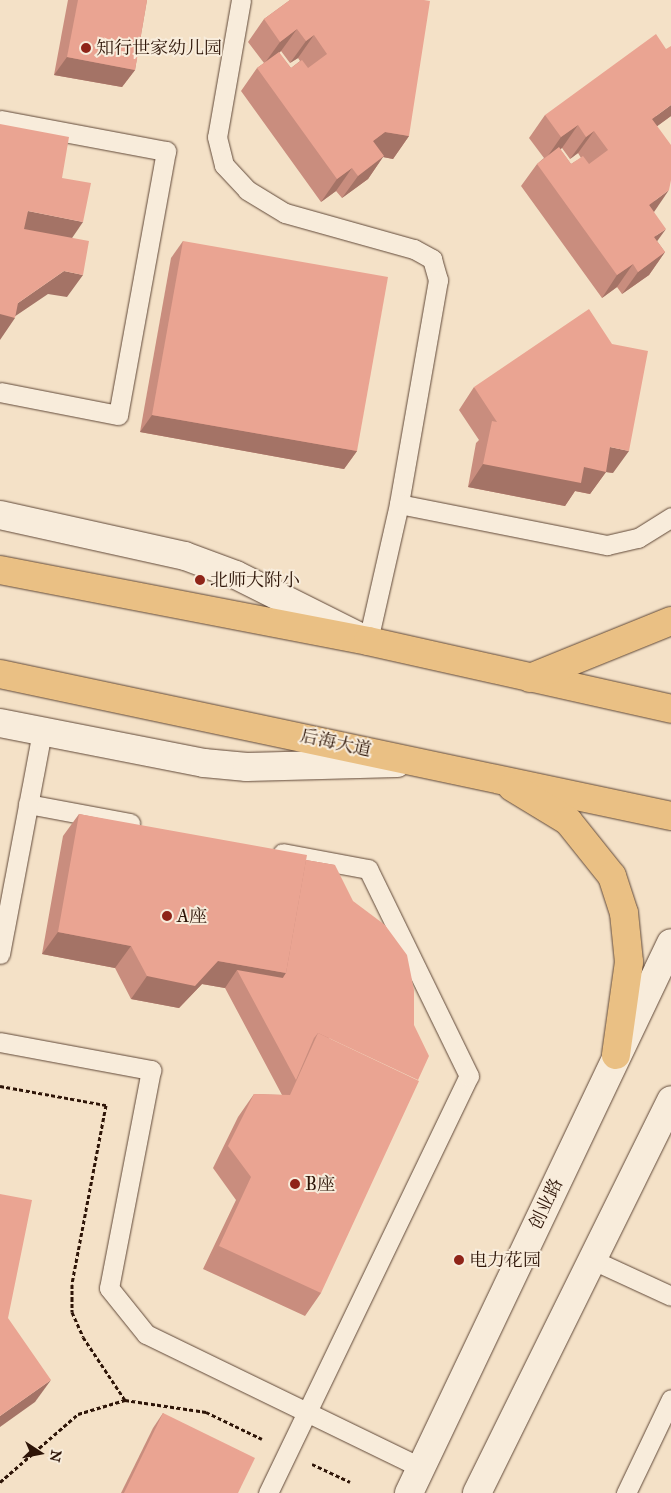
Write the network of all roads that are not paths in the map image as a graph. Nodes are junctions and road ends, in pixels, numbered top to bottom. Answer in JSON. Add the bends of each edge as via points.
{"nodes":[{"id":1,"x":241,"y":0,"type":"edge"},
{"id":2,"x":0,"y":120,"type":"edge"},
{"id":3,"x":0,"y":392,"type":"edge"},
{"id":4,"x":398,"y":504,"type":"junction"},
{"id":5,"x":0,"y":515,"type":"edge"},
{"id":6,"x":671,"y":517,"type":"edge"},
{"id":7,"x":0,"y":570,"type":"edge"},
{"id":8,"x":671,"y":621,"type":"edge"},
{"id":9,"x":368,"y":641,"type":"junction"},
{"id":10,"x":0,"y":674,"type":"edge"},
{"id":11,"x":530,"y":678,"type":"junction"},
{"id":12,"x":671,"y":709,"type":"edge"},
{"id":13,"x":0,"y":723,"type":"edge"},
{"id":14,"x":42,"y":731,"type":"junction"},
{"id":15,"x":427,"y":762,"type":"junction"},
{"id":16,"x":492,"y":775,"type":"junction"},
{"id":17,"x":28,"y":804,"type":"junction"},
{"id":18,"x":671,"y":816,"type":"edge"},
{"id":19,"x":145,"y":826,"type":"edge"},
{"id":20,"x":261,"y":849,"type":"edge"},
{"id":21,"x":671,"y":943,"type":"edge"},
{"id":22,"x":0,"y":954,"type":"edge"},
{"id":23,"x":0,"y":1042,"type":"edge"},
{"id":24,"x":616,"y":1055,"type":"junction"},
{"id":25,"x":671,"y":1100,"type":"edge"},
{"id":26,"x":591,"y":1259,"type":"junction"},
{"id":27,"x":671,"y":1296,"type":"edge"},
{"id":28,"x":671,"y":1400,"type":"edge"},
{"id":29,"x":307,"y":1412,"type":"junction"},
{"id":30,"x":422,"y":1468,"type":"junction"},
{"id":31,"x":268,"y":1493,"type":"edge"},
{"id":32,"x":410,"y":1493,"type":"edge"},
{"id":33,"x":476,"y":1493,"type":"edge"},
{"id":34,"x":626,"y":1493,"type":"edge"}],
"edges":[{"from":1,"to":4,"type":"lane","via":[[217,137],[224,165],[248,190],[285,213],[414,249],[432,259],[438,280]]},
{"from":2,"to":3,"type":"lane","via":[[166,150],[118,415]]},
{"from":4,"to":6,"type":"lane","via":[[607,545],[638,538]]},
{"from":4,"to":9,"type":"lane"},
{"from":5,"to":9,"type":"main road","via":[[185,556],[236,575]]},
{"from":7,"to":9,"type":"main road"},
{"from":8,"to":11,"type":"main road"},
{"from":9,"to":11,"type":"main road"},
{"from":10,"to":15,"type":"main road","name":"后海大道"},
{"from":11,"to":12,"type":"main road"},
{"from":13,"to":14,"type":"main road"},
{"from":14,"to":15,"type":"main road","via":[[204,763],[247,767]]},
{"from":14,"to":17,"type":"lane"},
{"from":15,"to":16,"type":"main road","name":"后海大道"},
{"from":16,"to":18,"type":"main road","name":"后海大道"},
{"from":16,"to":24,"type":"main road","via":[[568,821],[612,876],[624,912],[629,962]]},
{"from":17,"to":19,"type":"lane"},
{"from":17,"to":22,"type":"lane"},
{"from":20,"to":29,"type":"lane","via":[[368,869],[469,1076]]},
{"from":21,"to":24,"type":"main road","name":"创业路"},
{"from":23,"to":29,"type":"lane","via":[[151,1070],[109,1288],[146,1334]]},
{"from":24,"to":30,"type":"main road","name":"创业路"},
{"from":25,"to":26,"type":"main road"},
{"from":26,"to":27,"type":"lane"},
{"from":26,"to":33,"type":"main road"},
{"from":28,"to":34,"type":"lane"},
{"from":29,"to":30,"type":"lane"},
{"from":29,"to":31,"type":"lane"},
{"from":30,"to":32,"type":"main road","name":"创业路"}]}
